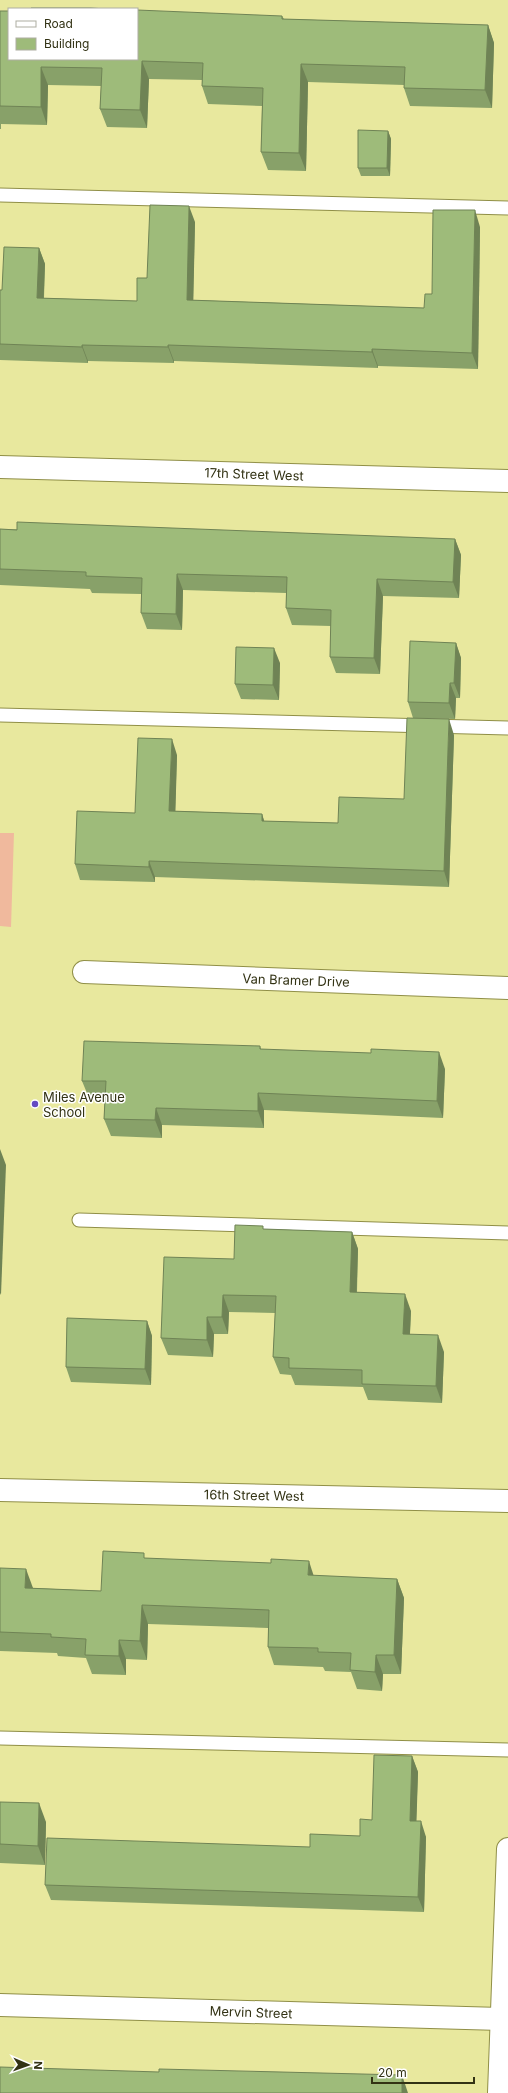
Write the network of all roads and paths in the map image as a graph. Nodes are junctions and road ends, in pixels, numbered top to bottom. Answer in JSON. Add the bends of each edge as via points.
{"nodes":[{"id":1,"x":0,"y":195,"type":"edge"},
{"id":2,"x":508,"y":208,"type":"edge"},
{"id":3,"x":0,"y":466,"type":"edge"},
{"id":4,"x":508,"y":481,"type":"edge"},
{"id":5,"x":0,"y":715,"type":"edge"},
{"id":6,"x":508,"y":728,"type":"edge"},
{"id":7,"x":84,"y":972,"type":"dead end"},
{"id":8,"x":508,"y":988,"type":"edge"},
{"id":9,"x":79,"y":1220,"type":"dead end"},
{"id":10,"x":508,"y":1233,"type":"edge"},
{"id":11,"x":0,"y":1490,"type":"edge"},
{"id":12,"x":508,"y":1501,"type":"edge"},
{"id":13,"x":0,"y":1738,"type":"edge"},
{"id":14,"x":508,"y":1750,"type":"edge"},
{"id":15,"x":508,"y":1849,"type":"edge"},
{"id":16,"x":0,"y":2005,"type":"edge"},
{"id":17,"x":501,"y":2019,"type":"junction"},
{"id":18,"x":499,"y":2093,"type":"edge"}],
"edges":[{"from":1,"to":2,"type":"lane"},
{"from":3,"to":4,"type":"street","name":"17th Street West"},
{"from":5,"to":6,"type":"lane"},
{"from":7,"to":8,"type":"street","name":"Van Bramer Drive"},
{"from":9,"to":10,"type":"lane"},
{"from":11,"to":12,"type":"street","name":"16th Street West"},
{"from":13,"to":14,"type":"lane"},
{"from":15,"to":17,"type":"street"},
{"from":16,"to":17,"type":"street","name":"Mervin Street"},
{"from":17,"to":18,"type":"street"}]}
